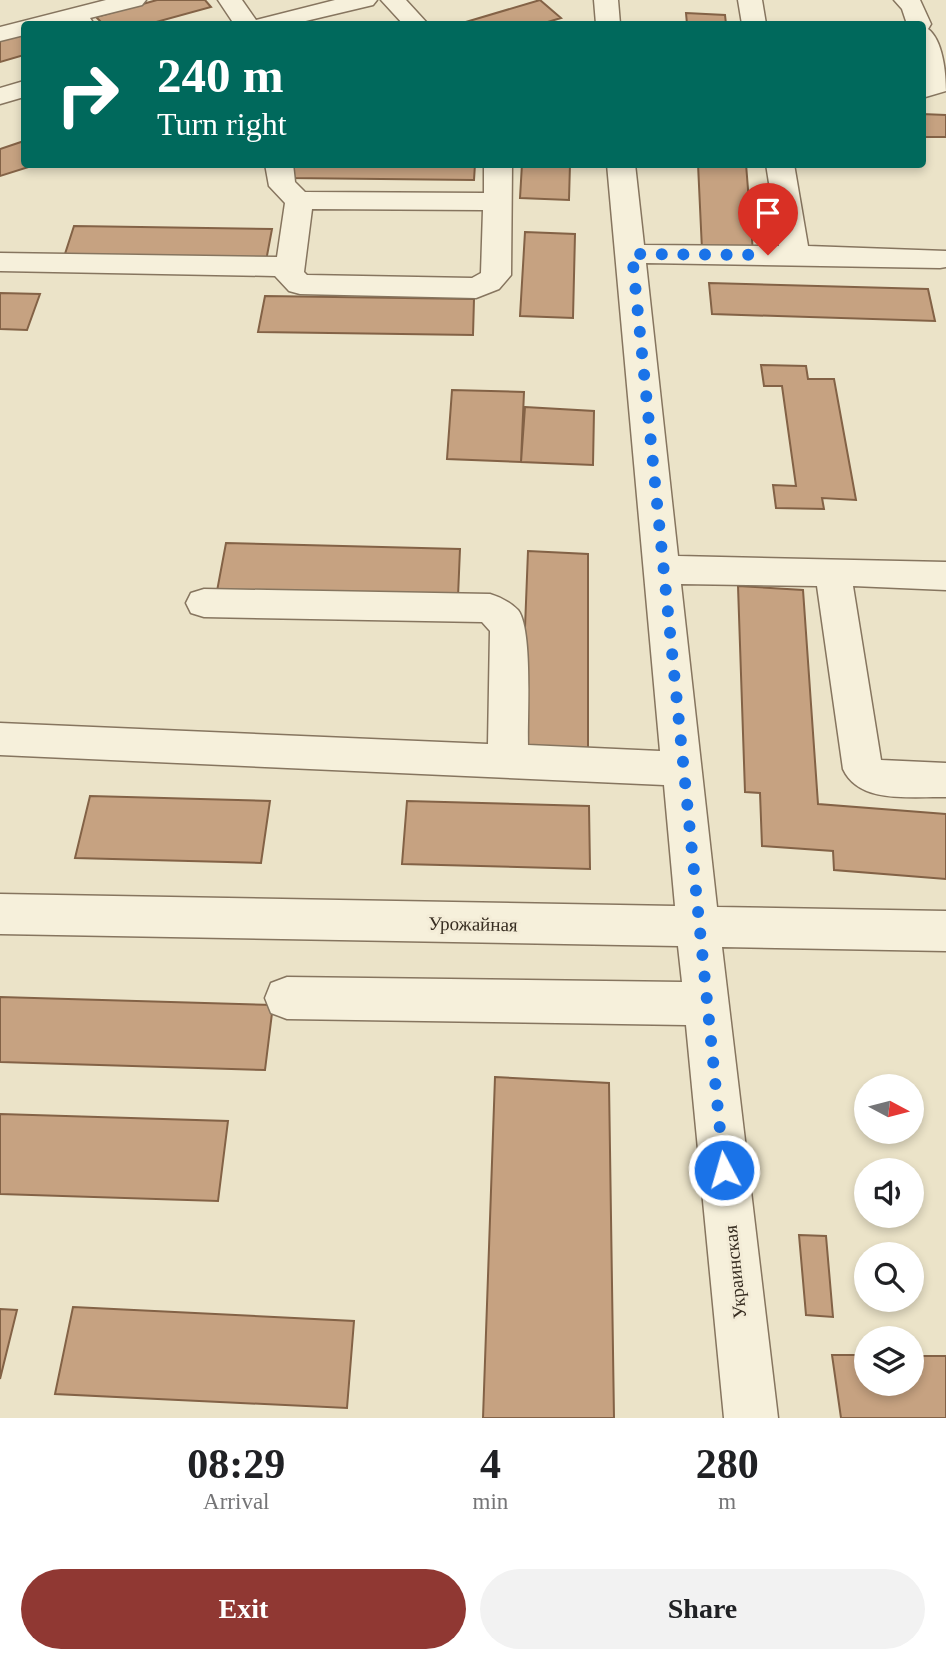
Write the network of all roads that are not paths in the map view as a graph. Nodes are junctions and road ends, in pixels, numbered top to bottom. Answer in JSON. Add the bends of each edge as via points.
{"nodes":[{"id":1,"x":134,"y":0,"type":"edge"},
{"id":2,"x":230,"y":0,"type":"edge"},
{"id":3,"x":365,"y":0,"type":"edge"},
{"id":4,"x":393,"y":0,"type":"edge"},
{"id":5,"x":606,"y":0,"type":"edge"},
{"id":6,"x":750,"y":0,"type":"edge"},
{"id":7,"x":906,"y":0,"type":"edge"},
{"id":8,"x":78,"y":20,"type":"edge"},
{"id":9,"x":244,"y":21,"type":"edge"},
{"id":10,"x":278,"y":21,"type":"edge"},
{"id":11,"x":413,"y":21,"type":"edge"},
{"id":12,"x":608,"y":21,"type":"edge"},
{"id":13,"x":754,"y":21,"type":"edge"},
{"id":14,"x":918,"y":21,"type":"edge"},
{"id":15,"x":21,"y":29,"type":"edge"},
{"id":16,"x":0,"y":34,"type":"edge"},
{"id":17,"x":926,"y":49,"type":"edge"},
{"id":18,"x":926,"y":89,"type":"edge"},
{"id":19,"x":21,"y":90,"type":"edge"},
{"id":20,"x":0,"y":96,"type":"edge"},
{"id":21,"x":279,"y":168,"type":"edge"},
{"id":22,"x":498,"y":168,"type":"edge"},
{"id":23,"x":621,"y":168,"type":"edge"},
{"id":24,"x":781,"y":168,"type":"edge"},
{"id":25,"x":299,"y":200,"type":"junction"},
{"id":26,"x":498,"y":202,"type":"junction"},
{"id":27,"x":632,"y":254,"type":"junction"},
{"id":28,"x":795,"y":255,"type":"junction"},
{"id":29,"x":940,"y":259,"type":"dead end"},
{"id":30,"x":0,"y":262,"type":"edge"},
{"id":31,"x":290,"y":267,"type":"junction"},
{"id":32,"x":664,"y":569,"type":"junction"},
{"id":33,"x":833,"y":572,"type":"junction"},
{"id":34,"x":946,"y":576,"type":"edge"},
{"id":35,"x":204,"y":603,"type":"dead end"},
{"id":36,"x":0,"y":739,"type":"edge"},
{"id":37,"x":508,"y":762,"type":"junction"},
{"id":38,"x":683,"y":769,"type":"junction"},
{"id":39,"x":946,"y":780,"type":"edge"},
{"id":40,"x":0,"y":914,"type":"edge"},
{"id":41,"x":698,"y":928,"type":"junction"},
{"id":42,"x":946,"y":931,"type":"edge"},
{"id":43,"x":287,"y":998,"type":"dead end"},
{"id":44,"x":706,"y":1004,"type":"junction"},
{"id":45,"x":751,"y":1418,"type":"edge"}],
"edges":[{"from":1,"to":8,"type":"street"},
{"from":2,"to":9,"type":"street"},
{"from":3,"to":10,"type":"street"},
{"from":4,"to":11,"type":"street"},
{"from":5,"to":12,"type":"street"},
{"from":6,"to":13,"type":"street"},
{"from":7,"to":14,"type":"street"},
{"from":15,"to":16,"type":"street"},
{"from":17,"to":18,"type":"street","via":[[937,86]]},
{"from":19,"to":20,"type":"street"},
{"from":21,"to":25,"type":"street","via":[[287,194]]},
{"from":22,"to":26,"type":"street"},
{"from":23,"to":27,"type":"street","name":"Украинская"},
{"from":24,"to":28,"type":"street"},
{"from":25,"to":26,"type":"street"},
{"from":25,"to":31,"type":"street"},
{"from":26,"to":31,"type":"street","via":[[496,275],[476,288],[308,286],[293,281]]},
{"from":27,"to":28,"type":"street"},
{"from":27,"to":32,"type":"street","name":"Украинская"},
{"from":28,"to":29,"type":"street"},
{"from":30,"to":31,"type":"street"},
{"from":32,"to":33,"type":"street"},
{"from":32,"to":38,"type":"street","name":"Украинская"},
{"from":33,"to":34,"type":"street"},
{"from":33,"to":39,"type":"street","via":[[863,769],[881,778]]},
{"from":35,"to":37,"type":"street","via":[[490,608],[505,621],[508,631]]},
{"from":36,"to":37,"type":"street"},
{"from":37,"to":38,"type":"street"},
{"from":38,"to":41,"type":"street","name":"Украинская"},
{"from":40,"to":41,"type":"street","name":"Урожайная"},
{"from":41,"to":42,"type":"street","name":"Урожайная"},
{"from":41,"to":44,"type":"street","name":"Украинская"},
{"from":43,"to":44,"type":"street"},
{"from":44,"to":45,"type":"street","name":"Украинская"}]}
